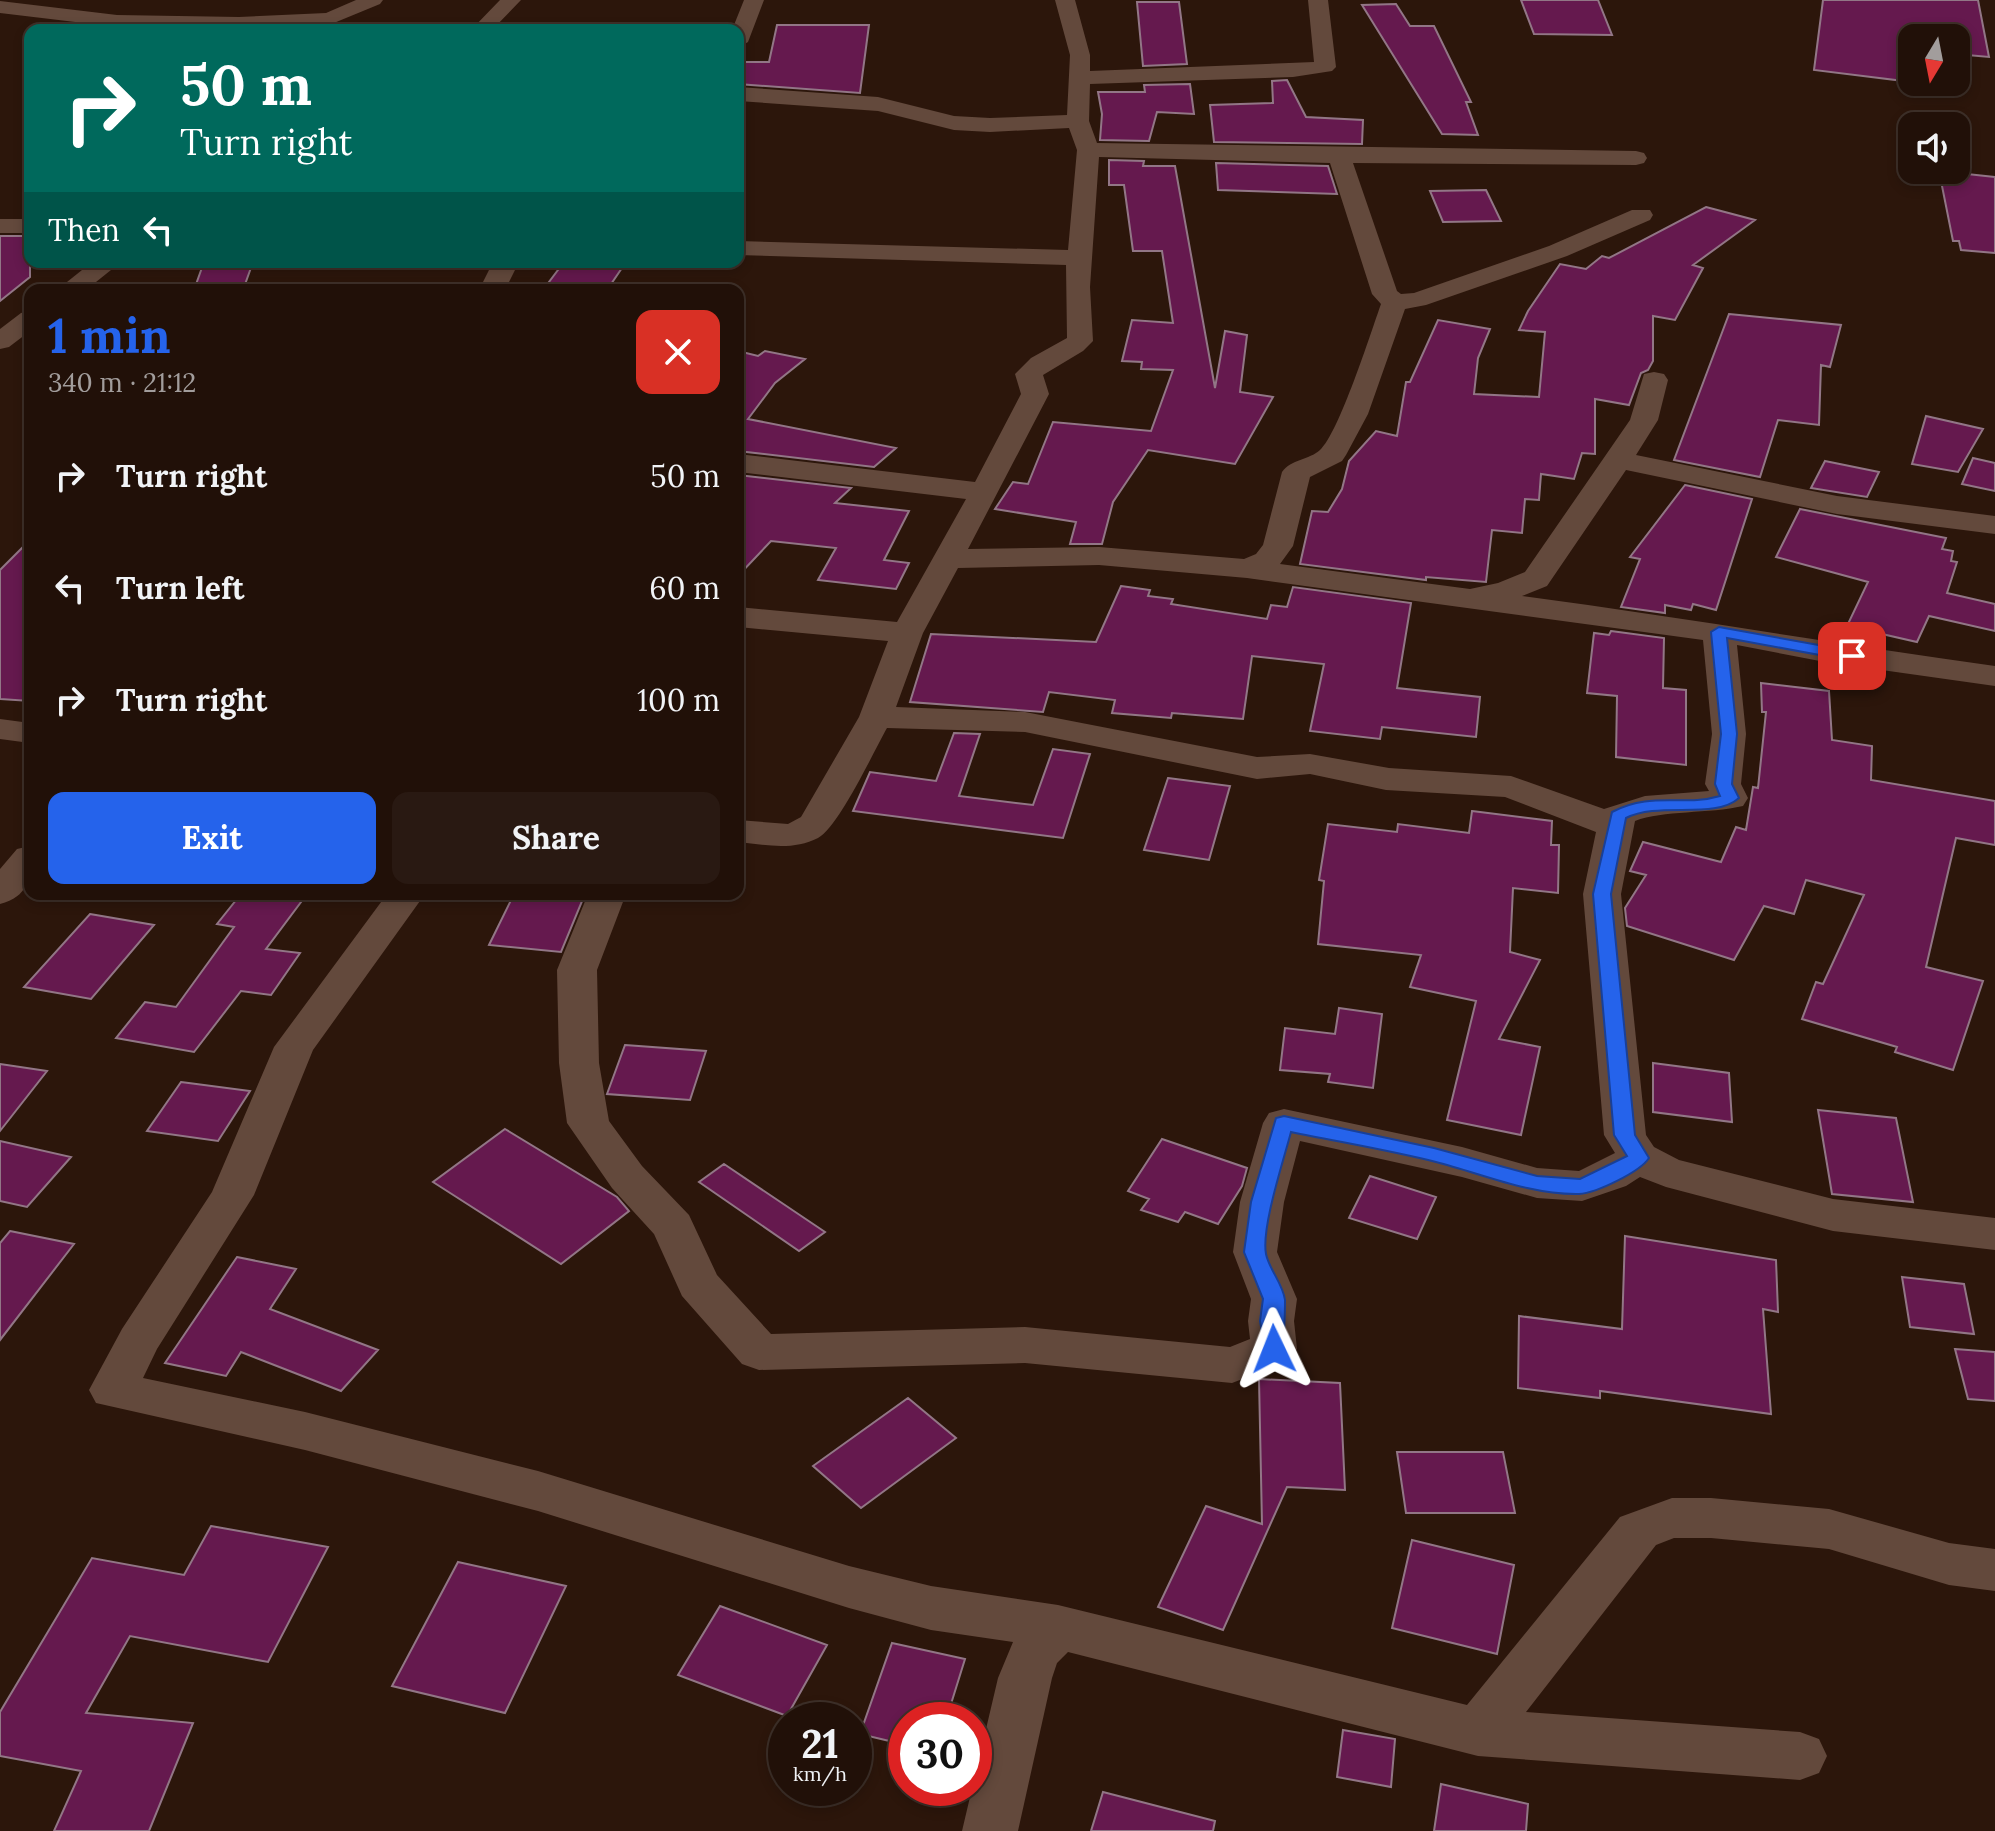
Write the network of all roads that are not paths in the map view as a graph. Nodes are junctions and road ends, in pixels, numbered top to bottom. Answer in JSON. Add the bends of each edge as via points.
{"nodes":[{"id":1,"x":373,"y":0,"type":"edge"},
{"id":2,"x":511,"y":0,"type":"edge"},
{"id":3,"x":754,"y":0,"type":"edge"},
{"id":4,"x":1065,"y":0,"type":"edge"},
{"id":5,"x":1318,"y":0,"type":"edge"},
{"id":6,"x":0,"y":7,"type":"edge"},
{"id":7,"x":487,"y":24,"type":"edge"},
{"id":8,"x":744,"y":26,"type":"edge"},
{"id":9,"x":1079,"y":78,"type":"junction"},
{"id":10,"x":744,"y":94,"type":"edge"},
{"id":11,"x":1078,"y":121,"type":"junction"},
{"id":12,"x":1088,"y":150,"type":"junction"},
{"id":13,"x":1339,"y":156,"type":"junction"},
{"id":14,"x":1636,"y":158,"type":"dead end"},
{"id":15,"x":1641,"y":215,"type":"dead end"},
{"id":16,"x":0,"y":226,"type":"edge"},
{"id":17,"x":24,"y":226,"type":"edge"},
{"id":18,"x":744,"y":248,"type":"edge"},
{"id":19,"x":1080,"y":258,"type":"junction"},
{"id":20,"x":100,"y":268,"type":"edge"},
{"id":21,"x":78,"y":284,"type":"edge"},
{"id":22,"x":1395,"y":302,"type":"junction"},
{"id":23,"x":24,"y":323,"type":"edge"},
{"id":24,"x":0,"y":341,"type":"edge"},
{"id":25,"x":24,"y":349,"type":"edge"},
{"id":26,"x":1654,"y":380,"type":"dead end"},
{"id":27,"x":1620,"y":460,"type":"junction"},
{"id":28,"x":744,"y":464,"type":"edge"},
{"id":29,"x":984,"y":492,"type":"junction"},
{"id":30,"x":1995,"y":525,"type":"edge"},
{"id":31,"x":948,"y":559,"type":"junction"},
{"id":32,"x":1247,"y":569,"type":"junction"},
{"id":33,"x":1460,"y":598,"type":"junction"},
{"id":34,"x":744,"y":618,"type":"edge"},
{"id":35,"x":1719,"y":632,"type":"junction"},
{"id":36,"x":907,"y":633,"type":"junction"},
{"id":37,"x":1995,"y":676,"type":"edge"},
{"id":38,"x":876,"y":717,"type":"junction"},
{"id":39,"x":0,"y":729,"type":"edge"},
{"id":40,"x":24,"y":732,"type":"edge"},
{"id":41,"x":1615,"y":826,"type":"junction"},
{"id":42,"x":744,"y":832,"type":"edge"},
{"id":43,"x":24,"y":864,"type":"edge"},
{"id":44,"x":0,"y":893,"type":"edge"},
{"id":45,"x":402,"y":900,"type":"edge"},
{"id":46,"x":605,"y":900,"type":"edge"},
{"id":47,"x":1639,"y":1158,"type":"junction"},
{"id":48,"x":1995,"y":1234,"type":"edge"},
{"id":49,"x":1995,"y":1570,"type":"edge"},
{"id":50,"x":1058,"y":1627,"type":"junction"},
{"id":51,"x":1478,"y":1732,"type":"junction"},
{"id":52,"x":1800,"y":1756,"type":"dead end"},
{"id":53,"x":990,"y":1831,"type":"edge"}],
"edges":[{"from":1,"to":6,"type":"street","via":[[329,19],[239,23],[117,21]]},
{"from":2,"to":7,"type":"street"},
{"from":3,"to":8,"type":"street"},
{"from":4,"to":9,"type":"street","via":[[1080,55]]},
{"from":5,"to":9,"type":"street","via":[[1325,67]]},
{"from":9,"to":11,"type":"street"},
{"from":10,"to":11,"type":"street","via":[[878,104],[954,123]]},
{"from":11,"to":12,"type":"street"},
{"from":12,"to":13,"type":"street"},
{"from":12,"to":19,"type":"street"},
{"from":13,"to":14,"type":"street"},
{"from":13,"to":22,"type":"street","via":[[1385,294]]},
{"from":15,"to":22,"type":"street","via":[[1558,251],[1417,300]]},
{"from":16,"to":17,"type":"street"},
{"from":18,"to":19,"type":"street"},
{"from":19,"to":29,"type":"street","via":[[1080,341],[1049,356],[1029,374],[1035,394]]},
{"from":20,"to":21,"type":"street"},
{"from":22,"to":32,"type":"street","via":[[1354,414],[1332,455],[1297,472],[1278,546],[1267,561]]},
{"from":23,"to":24,"type":"street"},
{"from":24,"to":25,"type":"street"},
{"from":26,"to":27,"type":"street","via":[[1644,420]]},
{"from":27,"to":30,"type":"street","via":[[1837,505]]},
{"from":27,"to":33,"type":"street","via":[[1536,579],[1504,592]]},
{"from":28,"to":29,"type":"street"},
{"from":29,"to":31,"type":"street"},
{"from":31,"to":32,"type":"street","via":[[1099,556]]},
{"from":31,"to":36,"type":"street"},
{"from":32,"to":33,"type":"street"},
{"from":33,"to":35,"type":"street"},
{"from":34,"to":36,"type":"street"},
{"from":35,"to":37,"type":"street"},
{"from":35,"to":41,"type":"street","via":[[1729,734],[1723,784],[1730,798],[1634,807],[1618,815]]},
{"from":36,"to":38,"type":"street"},
{"from":38,"to":41,"type":"street","via":[[1025,722],[1257,768],[1310,764],[1386,779],[1511,787]]},
{"from":38,"to":42,"type":"street","via":[[815,824],[785,837]]},
{"from":39,"to":40,"type":"street"},
{"from":41,"to":47,"type":"street","via":[[1602,894],[1625,1135]]},
{"from":43,"to":44,"type":"street"},
{"from":45,"to":50,"type":"street","via":[[294,1047],[232,1195],[138,1341],[113,1390],[305,1431],[538,1491],[931,1608]]},
{"from":46,"to":47,"type":"street","via":[[577,970],[579,1063],[588,1123],[627,1177],[673,1226],[698,1284],[759,1352],[1025,1345],[1232,1365],[1274,1349],[1274,1299],[1255,1252],[1262,1202],[1284,1123],[1537,1183],[1582,1186]]},
{"from":47,"to":48,"type":"street","via":[[1666,1172],[1833,1215]]},
{"from":49,"to":51,"type":"street","via":[[1949,1564],[1829,1529],[1672,1518],[1638,1531]]},
{"from":50,"to":51,"type":"street"},
{"from":50,"to":53,"type":"street","via":[[1035,1651],[1025,1678]]},
{"from":51,"to":52,"type":"street"}]}
